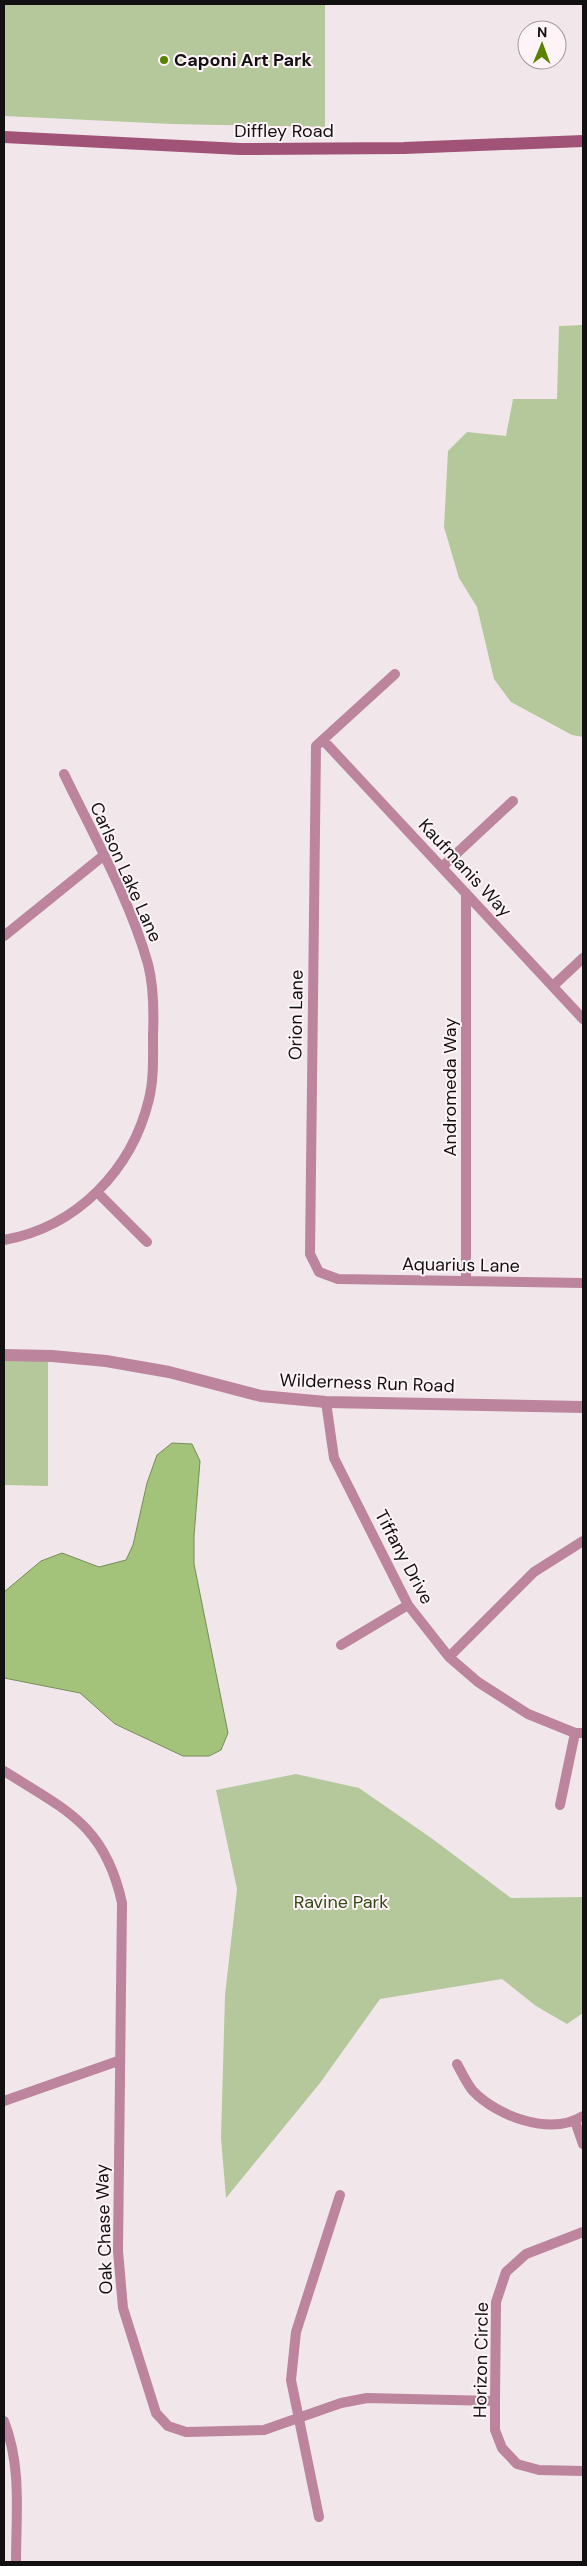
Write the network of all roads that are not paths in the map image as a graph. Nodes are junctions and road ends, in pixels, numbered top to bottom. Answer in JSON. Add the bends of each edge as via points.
{"nodes":[{"id":1,"x":4,"y":137,"type":"edge"},
{"id":2,"x":583,"y":141,"type":"edge"},
{"id":3,"x":395,"y":674,"type":"dead end"},
{"id":4,"x":324,"y":740,"type":"junction"},
{"id":5,"x":64,"y":774,"type":"dead end"},
{"id":6,"x":513,"y":801,"type":"dead end"},
{"id":7,"x":103,"y":856,"type":"junction"},
{"id":8,"x":442,"y":867,"type":"junction"},
{"id":9,"x":466,"y":893,"type":"junction"},
{"id":10,"x":4,"y":936,"type":"edge"},
{"id":11,"x":583,"y":958,"type":"edge"},
{"id":12,"x":553,"y":986,"type":"junction"},
{"id":13,"x":583,"y":1019,"type":"edge"},
{"id":14,"x":98,"y":1193,"type":"junction"},
{"id":15,"x":4,"y":1240,"type":"edge"},
{"id":16,"x":147,"y":1242,"type":"dead end"},
{"id":17,"x":338,"y":1279,"type":"joint"},
{"id":18,"x":466,"y":1281,"type":"junction"},
{"id":19,"x":583,"y":1283,"type":"edge"},
{"id":20,"x":4,"y":1356,"type":"edge"},
{"id":21,"x":326,"y":1402,"type":"junction"},
{"id":22,"x":583,"y":1407,"type":"edge"},
{"id":23,"x":583,"y":1541,"type":"edge"},
{"id":24,"x":408,"y":1605,"type":"junction"},
{"id":25,"x":341,"y":1644,"type":"dead end"},
{"id":26,"x":449,"y":1657,"type":"junction"},
{"id":27,"x":579,"y":1733,"type":"edge"},
{"id":28,"x":4,"y":1771,"type":"edge"},
{"id":29,"x":560,"y":1805,"type":"dead end"},
{"id":30,"x":118,"y":2060,"type":"junction"},
{"id":31,"x":457,"y":2064,"type":"dead end"},
{"id":32,"x":4,"y":2101,"type":"edge"},
{"id":33,"x":579,"y":2118,"type":"edge"},
{"id":34,"x":583,"y":2144,"type":"edge"},
{"id":35,"x":340,"y":2195,"type":"dead end"},
{"id":36,"x":583,"y":2232,"type":"edge"},
{"id":37,"x":495,"y":2401,"type":"junction"},
{"id":38,"x":299,"y":2418,"type":"junction"},
{"id":39,"x":4,"y":2421,"type":"edge"},
{"id":40,"x":583,"y":2471,"type":"edge"},
{"id":41,"x":319,"y":2517,"type":"dead end"},
{"id":42,"x":16,"y":2562,"type":"edge"}],
"edges":[{"from":1,"to":2,"type":"main road","name":"Diffley Road","via":[[240,149],[404,148]]},
{"from":3,"to":4,"type":"street"},
{"from":4,"to":8,"type":"street","name":"Kaufmanis Way"},
{"from":4,"to":17,"type":"street","name":"Orion Lane","via":[[316,746],[310,1254],[319,1272]]},
{"from":5,"to":7,"type":"street","name":"Carlson Lake Lane"},
{"from":6,"to":8,"type":"street"},
{"from":7,"to":10,"type":"street"},
{"from":7,"to":14,"type":"street","name":"Carlson Lake Lane","via":[[138,935],[148,966],[154,1002],[150,1098],[139,1132],[124,1161]]},
{"from":8,"to":9,"type":"street","name":"Kaufmanis Way"},
{"from":9,"to":12,"type":"street","name":"Kaufmanis Way"},
{"from":9,"to":18,"type":"street","name":"Andromeda Way"},
{"from":11,"to":12,"type":"street"},
{"from":12,"to":13,"type":"street","name":"Kaufmanis Way"},
{"from":14,"to":15,"type":"street","name":"Carlson Lake Lane","via":[[73,1213],[45,1228]]},
{"from":14,"to":16,"type":"street"},
{"from":17,"to":18,"type":"street","name":"Aquarius Lane"},
{"from":18,"to":19,"type":"street","name":"Aquarius Lane"},
{"from":20,"to":21,"type":"street","name":"Wilderness Run Road","via":[[106,1361],[169,1372],[260,1396]]},
{"from":21,"to":22,"type":"street","name":"Wilderness Run Road"},
{"from":21,"to":24,"type":"street","name":"Tiffany Drive","via":[[334,1458]]},
{"from":23,"to":26,"type":"street","via":[[534,1572]]},
{"from":24,"to":25,"type":"street"},
{"from":24,"to":26,"type":"street","name":"Tiffany Drive"},
{"from":26,"to":27,"type":"street","name":"Tiffany Drive","via":[[478,1682],[528,1714]]},
{"from":27,"to":29,"type":"street"},
{"from":28,"to":30,"type":"street","name":"Oak Chase Way","via":[[71,1813],[102,1847],[116,1874],[122,1903]]},
{"from":30,"to":32,"type":"street"},
{"from":30,"to":38,"type":"street","name":"Oak Chase Way","via":[[118,2251],[123,2308],[156,2413],[168,2426],[186,2432],[264,2430]]},
{"from":31,"to":33,"type":"street","via":[[473,2091],[507,2116],[542,2124]]},
{"from":33,"to":34,"type":"street"},
{"from":35,"to":38,"type":"street","via":[[296,2332],[291,2380]]},
{"from":36,"to":37,"type":"street","name":"Horizon Circle","via":[[526,2254],[506,2272],[496,2302]]},
{"from":37,"to":38,"type":"street","name":"Oak Chase Way","via":[[367,2398],[341,2403]]},
{"from":37,"to":40,"type":"street","name":"Horizon Circle","via":[[495,2430],[502,2448],[517,2464],[539,2470]]},
{"from":38,"to":41,"type":"street"},
{"from":39,"to":42,"type":"street","via":[[17,2481]]}]}
